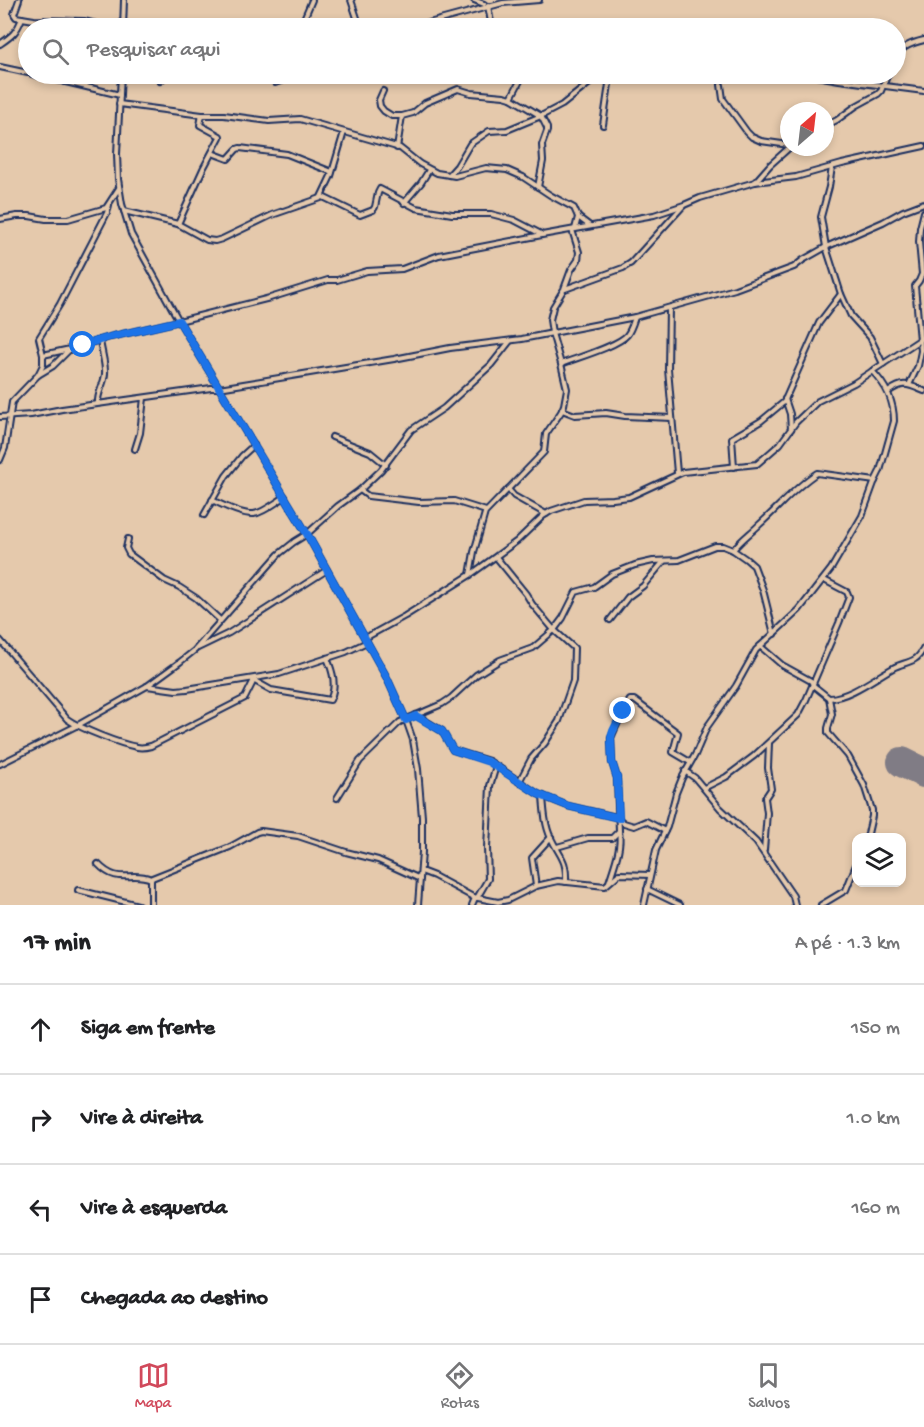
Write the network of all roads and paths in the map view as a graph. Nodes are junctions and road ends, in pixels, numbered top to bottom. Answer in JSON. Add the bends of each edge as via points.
{"nodes":[{"id":1,"x":19,"y":0,"type":"edge"},
{"id":2,"x":124,"y":0,"type":"edge"},
{"id":3,"x":312,"y":0,"type":"edge"},
{"id":4,"x":351,"y":0,"type":"edge"},
{"id":5,"x":474,"y":0,"type":"edge"},
{"id":6,"x":539,"y":0,"type":"edge"},
{"id":7,"x":486,"y":4,"type":"edge"},
{"id":8,"x":22,"y":18,"type":"edge"},
{"id":9,"x":124,"y":18,"type":"edge"},
{"id":10,"x":304,"y":18,"type":"edge"},
{"id":11,"x":357,"y":18,"type":"edge"},
{"id":12,"x":442,"y":18,"type":"edge"},
{"id":13,"x":18,"y":29,"type":"edge"},
{"id":14,"x":924,"y":39,"type":"edge"},
{"id":15,"x":0,"y":44,"type":"edge"},
{"id":16,"x":906,"y":46,"type":"edge"},
{"id":17,"x":0,"y":67,"type":"edge"},
{"id":18,"x":18,"y":71,"type":"edge"},
{"id":19,"x":79,"y":84,"type":"edge"},
{"id":20,"x":121,"y":84,"type":"edge"},
{"id":21,"x":519,"y":84,"type":"edge"},
{"id":22,"x":589,"y":84,"type":"edge"},
{"id":23,"x":609,"y":84,"type":"edge"},
{"id":24,"x":870,"y":84,"type":"edge"},
{"id":25,"x":721,"y":85,"type":"dead end"},
{"id":26,"x":883,"y":86,"type":"junction"},
{"id":27,"x":924,"y":91,"type":"edge"},
{"id":28,"x":382,"y":92,"type":"dead end"},
{"id":29,"x":120,"y":95,"type":"junction"},
{"id":30,"x":512,"y":98,"type":"junction"},
{"id":31,"x":119,"y":104,"type":"junction"},
{"id":32,"x":202,"y":114,"type":"junction"},
{"id":33,"x":402,"y":116,"type":"junction"},
{"id":34,"x":541,"y":116,"type":"junction"},
{"id":35,"x":834,"y":120,"type":"edge"},
{"id":36,"x":603,"y":125,"type":"dead end"},
{"id":37,"x":344,"y":132,"type":"junction"},
{"id":38,"x":780,"y":144,"type":"edge"},
{"id":39,"x":924,"y":146,"type":"edge"},
{"id":40,"x":397,"y":148,"type":"junction"},
{"id":41,"x":212,"y":153,"type":"junction"},
{"id":42,"x":780,"y":156,"type":"edge"},
{"id":43,"x":832,"y":167,"type":"junction"},
{"id":44,"x":429,"y":170,"type":"junction"},
{"id":45,"x":332,"y":172,"type":"junction"},
{"id":46,"x":448,"y":176,"type":"junction"},
{"id":47,"x":755,"y":182,"type":"junction"},
{"id":48,"x":538,"y":187,"type":"junction"},
{"id":49,"x":119,"y":188,"type":"junction"},
{"id":50,"x":321,"y":198,"type":"junction"},
{"id":51,"x":404,"y":203,"type":"junction"},
{"id":52,"x":924,"y":203,"type":"edge"},
{"id":53,"x":109,"y":205,"type":"junction"},
{"id":54,"x":684,"y":206,"type":"junction"},
{"id":55,"x":124,"y":211,"type":"junction"},
{"id":56,"x":924,"y":212,"type":"edge"},
{"id":57,"x":578,"y":217,"type":"junction"},
{"id":58,"x":0,"y":219,"type":"edge"},
{"id":59,"x":178,"y":224,"type":"junction"},
{"id":60,"x":591,"y":227,"type":"junction"},
{"id":61,"x":573,"y":229,"type":"junction"},
{"id":62,"x":542,"y":235,"type":"junction"},
{"id":63,"x":826,"y":247,"type":"junction"},
{"id":64,"x":564,"y":290,"type":"junction"},
{"id":65,"x":841,"y":294,"type":"junction"},
{"id":66,"x":669,"y":308,"type":"junction"},
{"id":67,"x":635,"y":317,"type":"junction"},
{"id":68,"x":179,"y":321,"type":"junction"},
{"id":69,"x":552,"y":333,"type":"junction"},
{"id":70,"x":922,"y":338,"type":"edge"},
{"id":71,"x":100,"y":340,"type":"junction"},
{"id":72,"x":510,"y":340,"type":"junction"},
{"id":73,"x":70,"y":349,"type":"junction"},
{"id":74,"x":43,"y":355,"type":"junction"},
{"id":75,"x":561,"y":364,"type":"junction"},
{"id":76,"x":883,"y":364,"type":"junction"},
{"id":77,"x":872,"y":371,"type":"junction"},
{"id":78,"x":38,"y":375,"type":"junction"},
{"id":79,"x":909,"y":385,"type":"junction"},
{"id":80,"x":219,"y":388,"type":"junction"},
{"id":81,"x":924,"y":391,"type":"edge"},
{"id":82,"x":888,"y":392,"type":"junction"},
{"id":83,"x":144,"y":398,"type":"junction"},
{"id":84,"x":785,"y":398,"type":"junction"},
{"id":85,"x":98,"y":403,"type":"junction"},
{"id":86,"x":562,"y":410,"type":"junction"},
{"id":87,"x":10,"y":416,"type":"junction"},
{"id":88,"x":0,"y":417,"type":"edge"},
{"id":89,"x":672,"y":418,"type":"junction"},
{"id":90,"x":791,"y":429,"type":"junction"},
{"id":91,"x":332,"y":436,"type":"dead end"},
{"id":92,"x":254,"y":446,"type":"junction"},
{"id":93,"x":135,"y":449,"type":"dead end"},
{"id":94,"x":0,"y":460,"type":"edge"},
{"id":95,"x":386,"y":465,"type":"junction"},
{"id":96,"x":734,"y":467,"type":"junction"},
{"id":97,"x":677,"y":473,"type":"junction"},
{"id":98,"x":875,"y":481,"type":"junction"},
{"id":99,"x":508,"y":489,"type":"junction"},
{"id":100,"x":360,"y":490,"type":"junction"},
{"id":101,"x":285,"y":496,"type":"junction"},
{"id":102,"x":212,"y":500,"type":"junction"},
{"id":103,"x":486,"y":511,"type":"junction"},
{"id":104,"x":546,"y":514,"type":"junction"},
{"id":105,"x":204,"y":515,"type":"dead end"},
{"id":106,"x":307,"y":534,"type":"junction"},
{"id":107,"x":128,"y":539,"type":"dead end"},
{"id":108,"x":733,"y":550,"type":"junction"},
{"id":109,"x":496,"y":557,"type":"junction"},
{"id":110,"x":665,"y":561,"type":"junction"},
{"id":111,"x":327,"y":570,"type":"junction"},
{"id":112,"x":470,"y":575,"type":"junction"},
{"id":113,"x":824,"y":580,"type":"junction"},
{"id":114,"x":220,"y":620,"type":"junction"},
{"id":115,"x":610,"y":620,"type":"dead end"},
{"id":116,"x":554,"y":630,"type":"junction"},
{"id":117,"x":774,"y":634,"type":"junction"},
{"id":118,"x":0,"y":640,"type":"edge"},
{"id":119,"x":366,"y":640,"type":"junction"},
{"id":120,"x":760,"y":646,"type":"junction"},
{"id":121,"x":924,"y":648,"type":"edge"},
{"id":122,"x":195,"y":650,"type":"junction"},
{"id":123,"x":327,"y":658,"type":"junction"},
{"id":124,"x":253,"y":680,"type":"junction"},
{"id":125,"x":813,"y":682,"type":"junction"},
{"id":126,"x":147,"y":686,"type":"junction"},
{"id":127,"x":829,"y":698,"type":"junction"},
{"id":128,"x":416,"y":716,"type":"junction"},
{"id":129,"x":406,"y":720,"type":"junction"},
{"id":130,"x":78,"y":725,"type":"junction"},
{"id":131,"x":769,"y":742,"type":"junction"},
{"id":132,"x":690,"y":762,"type":"junction"},
{"id":133,"x":0,"y":764,"type":"edge"},
{"id":134,"x":496,"y":766,"type":"junction"},
{"id":135,"x":685,"y":771,"type":"junction"},
{"id":136,"x":519,"y":782,"type":"junction"},
{"id":137,"x":704,"y":788,"type":"junction"},
{"id":138,"x":543,"y":796,"type":"junction"},
{"id":139,"x":337,"y":798,"type":"dead end"},
{"id":140,"x":619,"y":818,"type":"junction"},
{"id":141,"x":620,"y":831,"type":"junction"},
{"id":142,"x":665,"y":831,"type":"junction"},
{"id":143,"x":868,"y":833,"type":"edge"},
{"id":144,"x":550,"y":837,"type":"junction"},
{"id":145,"x":612,"y":838,"type":"junction"},
{"id":146,"x":619,"y":846,"type":"junction"},
{"id":147,"x":557,"y":847,"type":"junction"},
{"id":148,"x":764,"y":852,"type":"junction"},
{"id":149,"x":98,"y":864,"type":"dead end"},
{"id":150,"x":421,"y":871,"type":"junction"},
{"id":151,"x":650,"y":874,"type":"junction"},
{"id":152,"x":852,"y":875,"type":"edge"},
{"id":153,"x":151,"y":879,"type":"junction"},
{"id":154,"x":420,"y":879,"type":"junction"},
{"id":155,"x":566,"y":882,"type":"junction"},
{"id":156,"x":609,"y":882,"type":"junction"},
{"id":157,"x":536,"y":886,"type":"junction"},
{"id":158,"x":647,"y":889,"type":"junction"},
{"id":159,"x":78,"y":890,"type":"dead end"},
{"id":160,"x":476,"y":898,"type":"junction"},
{"id":161,"x":138,"y":905,"type":"edge"},
{"id":162,"x":151,"y":905,"type":"edge"},
{"id":163,"x":418,"y":905,"type":"edge"},
{"id":164,"x":472,"y":905,"type":"edge"},
{"id":165,"x":644,"y":905,"type":"edge"},
{"id":166,"x":680,"y":905,"type":"edge"},
{"id":167,"x":795,"y":905,"type":"edge"},
{"id":168,"x":821,"y":905,"type":"edge"}],
"edges":[{"from":1,"to":8,"type":"street","via":[[14,14]]},
{"from":2,"to":9,"type":"street"},
{"from":3,"to":10,"type":"street"},
{"from":4,"to":11,"type":"street"},
{"from":5,"to":7,"type":"street"},
{"from":6,"to":7,"type":"street"},
{"from":7,"to":12,"type":"street"},
{"from":13,"to":15,"type":"street"},
{"from":14,"to":16,"type":"street"},
{"from":17,"to":18,"type":"street"},
{"from":19,"to":29,"type":"street"},
{"from":20,"to":29,"type":"street"},
{"from":21,"to":30,"type":"street"},
{"from":22,"to":34,"type":"street"},
{"from":23,"to":36,"type":"street"},
{"from":24,"to":26,"type":"street"},
{"from":25,"to":38,"type":"street","via":[[723,99],[747,132],[761,141]]},
{"from":26,"to":27,"type":"street"},
{"from":26,"to":35,"type":"street","via":[[878,94]]},
{"from":28,"to":33,"type":"street","via":[[379,100],[384,111]]},
{"from":29,"to":31,"type":"street"},
{"from":30,"to":33,"type":"street","via":[[456,89]]},
{"from":30,"to":34,"type":"street"},
{"from":31,"to":32,"type":"street"},
{"from":31,"to":49,"type":"street"},
{"from":32,"to":37,"type":"street","via":[[269,121],[300,119]]},
{"from":32,"to":41,"type":"street","via":[[200,125],[220,136]]},
{"from":33,"to":40,"type":"street"},
{"from":34,"to":46,"type":"street","via":[[507,130],[489,131],[470,144]]},
{"from":34,"to":48,"type":"street","via":[[547,131]]},
{"from":37,"to":40,"type":"street"},
{"from":37,"to":45,"type":"street"},
{"from":39,"to":43,"type":"street"},
{"from":40,"to":44,"type":"street"},
{"from":41,"to":45,"type":"street","via":[[228,159],[240,148],[287,154]]},
{"from":41,"to":59,"type":"street"},
{"from":42,"to":47,"type":"street"},
{"from":43,"to":47,"type":"street"},
{"from":43,"to":63,"type":"street","via":[[821,217]]},
{"from":44,"to":46,"type":"street"},
{"from":44,"to":51,"type":"street"},
{"from":45,"to":50,"type":"street"},
{"from":46,"to":48,"type":"street","via":[[494,168],[507,170]]},
{"from":47,"to":54,"type":"street"},
{"from":48,"to":57,"type":"street","via":[[574,208]]},
{"from":49,"to":53,"type":"street"},
{"from":49,"to":55,"type":"street"},
{"from":50,"to":51,"type":"street","via":[[360,215],[373,210],[380,189]]},
{"from":50,"to":59,"type":"street","via":[[215,241],[201,238]]},
{"from":51,"to":62,"type":"street","via":[[452,214],[503,216]]},
{"from":52,"to":63,"type":"street"},
{"from":53,"to":58,"type":"street","via":[[68,219]]},
{"from":53,"to":74,"type":"street","via":[[39,338]]},
{"from":54,"to":60,"type":"street","via":[[654,216]]},
{"from":54,"to":64,"type":"street","via":[[631,263]]},
{"from":55,"to":59,"type":"street"},
{"from":55,"to":68,"type":"street","via":[[131,234]]},
{"from":56,"to":70,"type":"street","via":[[919,242],[922,274],[915,286]]},
{"from":57,"to":60,"type":"street"},
{"from":57,"to":61,"type":"street"},
{"from":60,"to":61,"type":"street"},
{"from":61,"to":62,"type":"street"},
{"from":61,"to":64,"type":"street","via":[[579,256]]},
{"from":62,"to":68,"type":"street","via":[[439,255],[402,268],[328,280]]},
{"from":63,"to":65,"type":"street"},
{"from":63,"to":66,"type":"street","via":[[794,267]]},
{"from":64,"to":69,"type":"street","via":[[553,307]]},
{"from":65,"to":76,"type":"street"},
{"from":65,"to":84,"type":"street","via":[[819,323]]},
{"from":66,"to":67,"type":"street"},
{"from":66,"to":89,"type":"street"},
{"from":67,"to":69,"type":"street"},
{"from":67,"to":75,"type":"street","via":[[622,339]]},
{"from":68,"to":71,"type":"street"},
{"from":68,"to":80,"type":"street"},
{"from":69,"to":72,"type":"street"},
{"from":69,"to":75,"type":"street"},
{"from":70,"to":76,"type":"street"},
{"from":70,"to":79,"type":"street","via":[[920,359]]},
{"from":71,"to":73,"type":"street"},
{"from":71,"to":85,"type":"street","via":[[105,372]]},
{"from":72,"to":80,"type":"street"},
{"from":72,"to":95,"type":"street","via":[[491,365],[444,408],[411,430]]},
{"from":73,"to":74,"type":"street"},
{"from":73,"to":78,"type":"street"},
{"from":74,"to":78,"type":"street"},
{"from":75,"to":86,"type":"street","via":[[567,389]]},
{"from":76,"to":77,"type":"street"},
{"from":77,"to":82,"type":"street"},
{"from":77,"to":90,"type":"street","via":[[818,401]]},
{"from":78,"to":87,"type":"street","via":[[13,399]]},
{"from":79,"to":81,"type":"street"},
{"from":79,"to":82,"type":"street","via":[[900,384]]},
{"from":80,"to":83,"type":"street"},
{"from":80,"to":92,"type":"street"},
{"from":82,"to":98,"type":"street","via":[[894,421]]},
{"from":83,"to":85,"type":"street"},
{"from":83,"to":93,"type":"street"},
{"from":84,"to":90,"type":"street"},
{"from":84,"to":96,"type":"street","via":[[766,417],[732,438]]},
{"from":85,"to":87,"type":"street"},
{"from":86,"to":89,"type":"street","via":[[575,415]]},
{"from":86,"to":99,"type":"street","via":[[546,434],[544,452]]},
{"from":87,"to":88,"type":"street"},
{"from":87,"to":94,"type":"street"},
{"from":89,"to":97,"type":"street"},
{"from":90,"to":96,"type":"street","via":[[760,462]]},
{"from":91,"to":95,"type":"street","via":[[370,452]]},
{"from":92,"to":101,"type":"street"},
{"from":92,"to":102,"type":"street","via":[[230,470]]},
{"from":95,"to":100,"type":"street"},
{"from":96,"to":97,"type":"street"},
{"from":97,"to":104,"type":"street","via":[[629,497],[579,501]]},
{"from":98,"to":108,"type":"street","via":[[817,473]]},
{"from":98,"to":113,"type":"street","via":[[859,522]]},
{"from":99,"to":103,"type":"street"},
{"from":99,"to":104,"type":"street"},
{"from":100,"to":103,"type":"street","via":[[368,496],[419,502],[454,501]]},
{"from":100,"to":106,"type":"street"},
{"from":101,"to":102,"type":"street","via":[[252,514]]},
{"from":101,"to":106,"type":"street"},
{"from":102,"to":105,"type":"street"},
{"from":103,"to":112,"type":"street"},
{"from":104,"to":109,"type":"street"},
{"from":106,"to":111,"type":"street"},
{"from":106,"to":114,"type":"street","via":[[279,554]]},
{"from":107,"to":114,"type":"street","via":[[129,554],[196,598]]},
{"from":108,"to":110,"type":"street","via":[[715,546],[679,560]]},
{"from":108,"to":117,"type":"street","via":[[754,566]]},
{"from":109,"to":112,"type":"street"},
{"from":109,"to":116,"type":"street"},
{"from":110,"to":115,"type":"street"},
{"from":110,"to":116,"type":"street","via":[[635,565],[576,592]]},
{"from":111,"to":119,"type":"street"},
{"from":111,"to":122,"type":"street","via":[[229,633]]},
{"from":112,"to":119,"type":"street"},
{"from":113,"to":117,"type":"street"},
{"from":113,"to":125,"type":"street","via":[[848,592],[849,597]]},
{"from":114,"to":122,"type":"street"},
{"from":116,"to":128,"type":"street","via":[[533,648],[500,660],[451,698]]},
{"from":116,"to":136,"type":"street","via":[[573,648],[572,687],[559,721]]},
{"from":117,"to":120,"type":"street"},
{"from":118,"to":130,"type":"street","via":[[67,719]]},
{"from":119,"to":123,"type":"street"},
{"from":119,"to":129,"type":"street"},
{"from":120,"to":125,"type":"street","via":[[782,665]]},
{"from":120,"to":132,"type":"street","via":[[710,721]]},
{"from":121,"to":127,"type":"street","via":[[914,660]]},
{"from":122,"to":126,"type":"street"},
{"from":123,"to":124,"type":"street"},
{"from":123,"to":124,"type":"street","via":[[334,683],[330,700],[271,690]]},
{"from":124,"to":126,"type":"street","via":[[176,690]]},
{"from":124,"to":130,"type":"street","via":[[245,698],[145,747],[116,741]]},
{"from":125,"to":127,"type":"street"},
{"from":125,"to":131,"type":"street","via":[[798,715]]},
{"from":126,"to":130,"type":"street"},
{"from":127,"to":143,"type":"street","via":[[832,714],[828,733],[848,756],[864,785],[872,810]]},
{"from":128,"to":129,"type":"street"},
{"from":128,"to":134,"type":"street","via":[[442,731],[453,750]]},
{"from":129,"to":139,"type":"street","via":[[366,754]]},
{"from":129,"to":150,"type":"street","via":[[418,769]]},
{"from":130,"to":133,"type":"street"},
{"from":131,"to":137,"type":"street","via":[[726,777]]},
{"from":131,"to":148,"type":"street","via":[[771,789],[765,798]]},
{"from":132,"to":135,"type":"street"},
{"from":132,"to":140,"type":"street","via":[[673,752],[678,733],[630,700],[611,738]]},
{"from":134,"to":136,"type":"street"},
{"from":134,"to":160,"type":"street","via":[[490,786],[488,879]]},
{"from":135,"to":137,"type":"street"},
{"from":135,"to":142,"type":"street"},
{"from":136,"to":138,"type":"street"},
{"from":137,"to":148,"type":"street"},
{"from":138,"to":140,"type":"street"},
{"from":138,"to":144,"type":"street"},
{"from":140,"to":141,"type":"street"},
{"from":140,"to":142,"type":"street","via":[[634,826],[646,821]]},
{"from":141,"to":145,"type":"street"},
{"from":141,"to":146,"type":"street"},
{"from":142,"to":151,"type":"street"},
{"from":144,"to":147,"type":"street"},
{"from":144,"to":157,"type":"street","via":[[532,858]]},
{"from":145,"to":146,"type":"street"},
{"from":145,"to":147,"type":"street","via":[[588,838]]},
{"from":146,"to":156,"type":"street"},
{"from":147,"to":155,"type":"street","via":[[565,862]]},
{"from":148,"to":167,"type":"street"},
{"from":149,"to":153,"type":"street","via":[[111,875]]},
{"from":150,"to":154,"type":"street"},
{"from":150,"to":160,"type":"street"},
{"from":151,"to":156,"type":"street","via":[[619,874]]},
{"from":151,"to":158,"type":"street"},
{"from":152,"to":168,"type":"street","via":[[846,890]]},
{"from":153,"to":154,"type":"street","via":[[261,831],[298,836],[378,860]]},
{"from":153,"to":162,"type":"street"},
{"from":154,"to":163,"type":"street"},
{"from":155,"to":156,"type":"street","via":[[605,886]]},
{"from":155,"to":157,"type":"street"},
{"from":157,"to":160,"type":"street","via":[[503,901]]},
{"from":158,"to":165,"type":"street"},
{"from":158,"to":166,"type":"street"},
{"from":159,"to":161,"type":"street"},
{"from":160,"to":164,"type":"street"}]}
